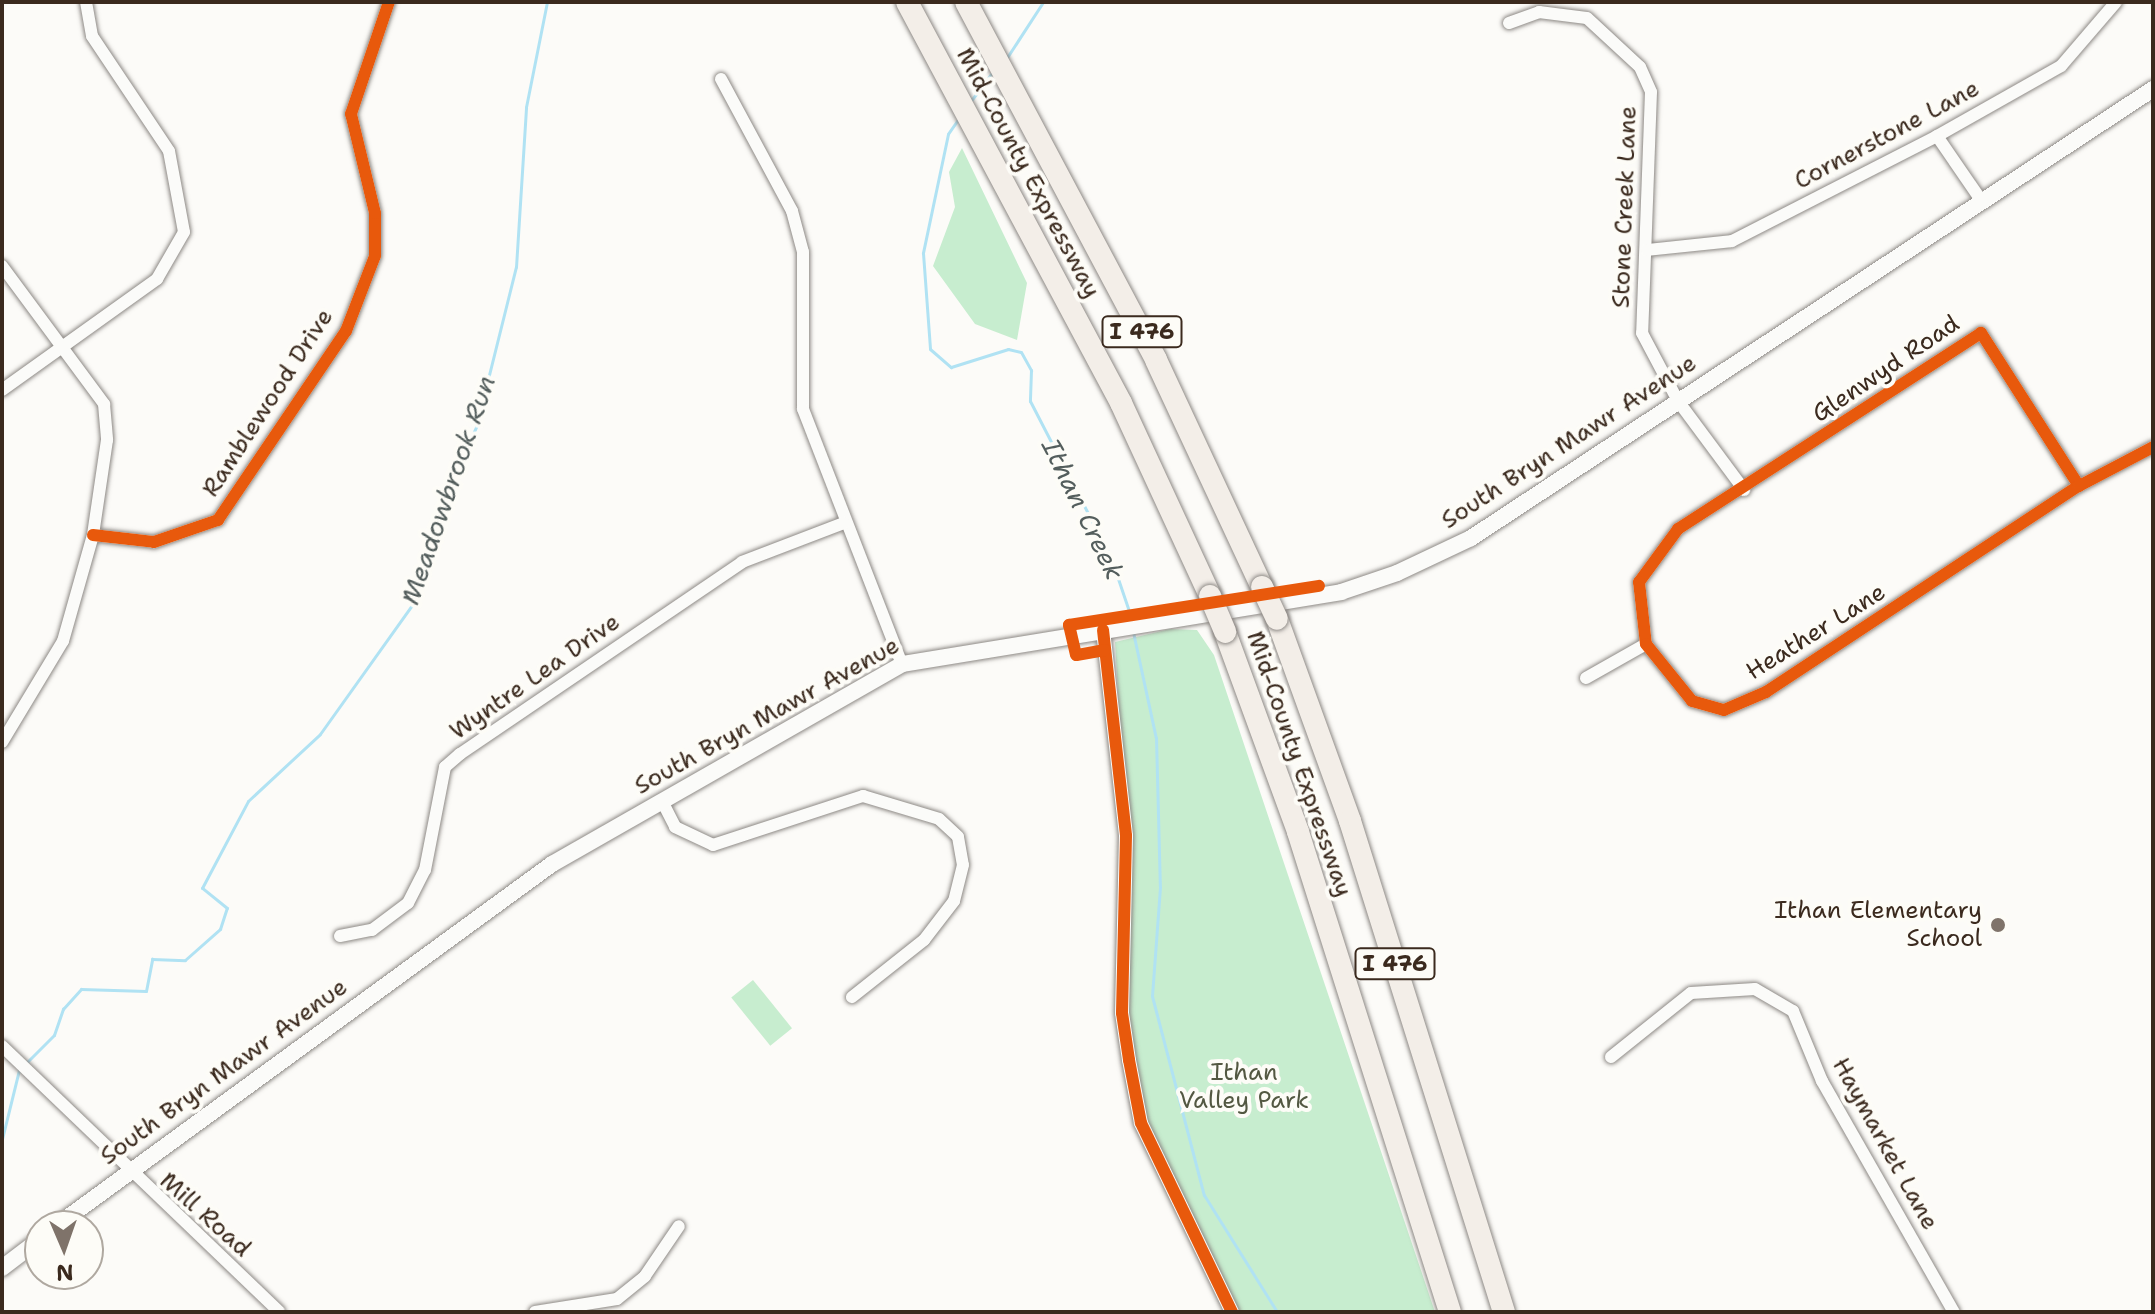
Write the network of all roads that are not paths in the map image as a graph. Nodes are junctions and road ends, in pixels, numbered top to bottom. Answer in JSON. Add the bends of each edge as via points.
{"nodes":[{"id":1,"x":86,"y":2,"type":"edge"},
{"id":2,"x":389,"y":2,"type":"edge"},
{"id":3,"x":907,"y":2,"type":"edge"},
{"id":4,"x":966,"y":2,"type":"edge"},
{"id":5,"x":2116,"y":2,"type":"edge"},
{"id":6,"x":1509,"y":23,"type":"dead end"},
{"id":7,"x":721,"y":79,"type":"dead end"},
{"id":8,"x":2153,"y":89,"type":"edge"},
{"id":9,"x":1937,"y":136,"type":"junction"},
{"id":10,"x":1981,"y":200,"type":"junction"},
{"id":11,"x":1647,"y":250,"type":"junction"},
{"id":12,"x":2,"y":266,"type":"edge"},
{"id":13,"x":63,"y":348,"type":"junction"},
{"id":14,"x":2,"y":390,"type":"edge"},
{"id":15,"x":1678,"y":401,"type":"junction"},
{"id":16,"x":2153,"y":447,"type":"edge"},
{"id":17,"x":2079,"y":486,"type":"junction"},
{"id":18,"x":1744,"y":490,"type":"junction"},
{"id":19,"x":844,"y":523,"type":"junction"},
{"id":20,"x":93,"y":535,"type":"junction"},
{"id":21,"x":1103,"y":630,"type":"junction"},
{"id":22,"x":1646,"y":644,"type":"junction"},
{"id":23,"x":902,"y":664,"type":"junction"},
{"id":24,"x":1586,"y":678,"type":"dead end"},
{"id":25,"x":2,"y":742,"type":"edge"},
{"id":26,"x":662,"y":801,"type":"junction"},
{"id":27,"x":340,"y":936,"type":"dead end"},
{"id":28,"x":852,"y":997,"type":"dead end"},
{"id":29,"x":2,"y":1046,"type":"edge"},
{"id":30,"x":1611,"y":1057,"type":"dead end"},
{"id":31,"x":126,"y":1173,"type":"junction"},
{"id":32,"x":77,"y":1210,"type":"edge"},
{"id":33,"x":679,"y":1226,"type":"dead end"},
{"id":34,"x":24,"y":1251,"type":"edge"},
{"id":35,"x":2,"y":1268,"type":"edge"},
{"id":36,"x":279,"y":1312,"type":"edge"},
{"id":37,"x":535,"y":1312,"type":"edge"},
{"id":38,"x":1232,"y":1312,"type":"edge"},
{"id":39,"x":1450,"y":1312,"type":"edge"},
{"id":40,"x":1504,"y":1312,"type":"edge"},
{"id":41,"x":1954,"y":1312,"type":"edge"}],
"edges":[{"from":1,"to":13,"type":"street","via":[[102,54],[169,151],[184,232],[157,279]]},
{"from":2,"to":20,"type":"street","name":"Ramblewood Drive","via":[[351,114],[375,213],[375,256],[346,331],[218,520],[154,542]]},
{"from":3,"to":39,"type":"highway","name":"Mid-County Expressway","number":"I 476","bridge":true,"via":[[1121,403],[1225,632],[1298,832]]},
{"from":4,"to":40,"type":"highway","name":"Mid-County Expressway","number":"I 476","bridge":true,"via":[[1156,360],[1277,619],[1324,740]]},
{"from":5,"to":9,"type":"street","name":"Cornerstone Lane","via":[[2061,66]]},
{"from":6,"to":11,"type":"street","name":"Stone Creek Lane","via":[[1539,12],[1587,18],[1640,67],[1651,92]]},
{"from":7,"to":19,"type":"street","via":[[792,211],[803,252],[803,409]]},
{"from":8,"to":10,"type":"main road","name":"South Bryn Mawr Avenue"},
{"from":9,"to":10,"type":"street"},
{"from":9,"to":11,"type":"street","name":"Cornerstone Lane","via":[[1732,241]]},
{"from":10,"to":15,"type":"main road","name":"South Bryn Mawr Avenue"},
{"from":11,"to":15,"type":"street","name":"Stone Creek Lane","via":[[1642,333]]},
{"from":12,"to":13,"type":"street"},
{"from":13,"to":14,"type":"street"},
{"from":13,"to":20,"type":"street","via":[[104,404],[107,440]]},
{"from":15,"to":18,"type":"street"},
{"from":15,"to":21,"type":"main road","name":"South Bryn Mawr Avenue","via":[[1471,538],[1397,573],[1341,592]]},
{"from":16,"to":17,"type":"street","name":"Heather Lane"},
{"from":17,"to":18,"type":"street","name":"Glenwyd Road","via":[[1981,333]]},
{"from":17,"to":22,"type":"street","name":"Heather Lane","via":[[1766,692],[1724,710],[1692,701]]},
{"from":18,"to":22,"type":"street","name":"Heather Lane","via":[[1678,529],[1650,564],[1639,582],[1638,614]]},
{"from":19,"to":23,"type":"street"},
{"from":19,"to":27,"type":"street","name":"Wyntre Lea Drive","via":[[742,562],[460,754],[445,767],[425,870],[408,903],[372,930]]},
{"from":20,"to":25,"type":"street","via":[[63,641]]},
{"from":21,"to":23,"type":"main road","name":"South Bryn Mawr Avenue"},
{"from":21,"to":38,"type":"street","via":[[1126,836],[1122,1013],[1131,1073],[1141,1123]]},
{"from":22,"to":24,"type":"street"},
{"from":23,"to":26,"type":"main road","name":"South Bryn Mawr Avenue"},
{"from":26,"to":28,"type":"street","via":[[675,827],[713,845],[863,796],[939,819],[958,837],[963,865],[954,901],[924,940]]},
{"from":26,"to":31,"type":"main road","name":"South Bryn Mawr Avenue","via":[[552,864]]},
{"from":29,"to":31,"type":"street","name":"Mill Road"},
{"from":30,"to":41,"type":"street","name":"Haymarket Lane","via":[[1691,993],[1755,989],[1793,1011],[1822,1081]]},
{"from":31,"to":32,"type":"main road","name":"South Bryn Mawr Avenue"},
{"from":31,"to":36,"type":"street","name":"Mill Road"},
{"from":33,"to":37,"type":"street","via":[[645,1276],[617,1299]]},
{"from":34,"to":35,"type":"main road"}]}
